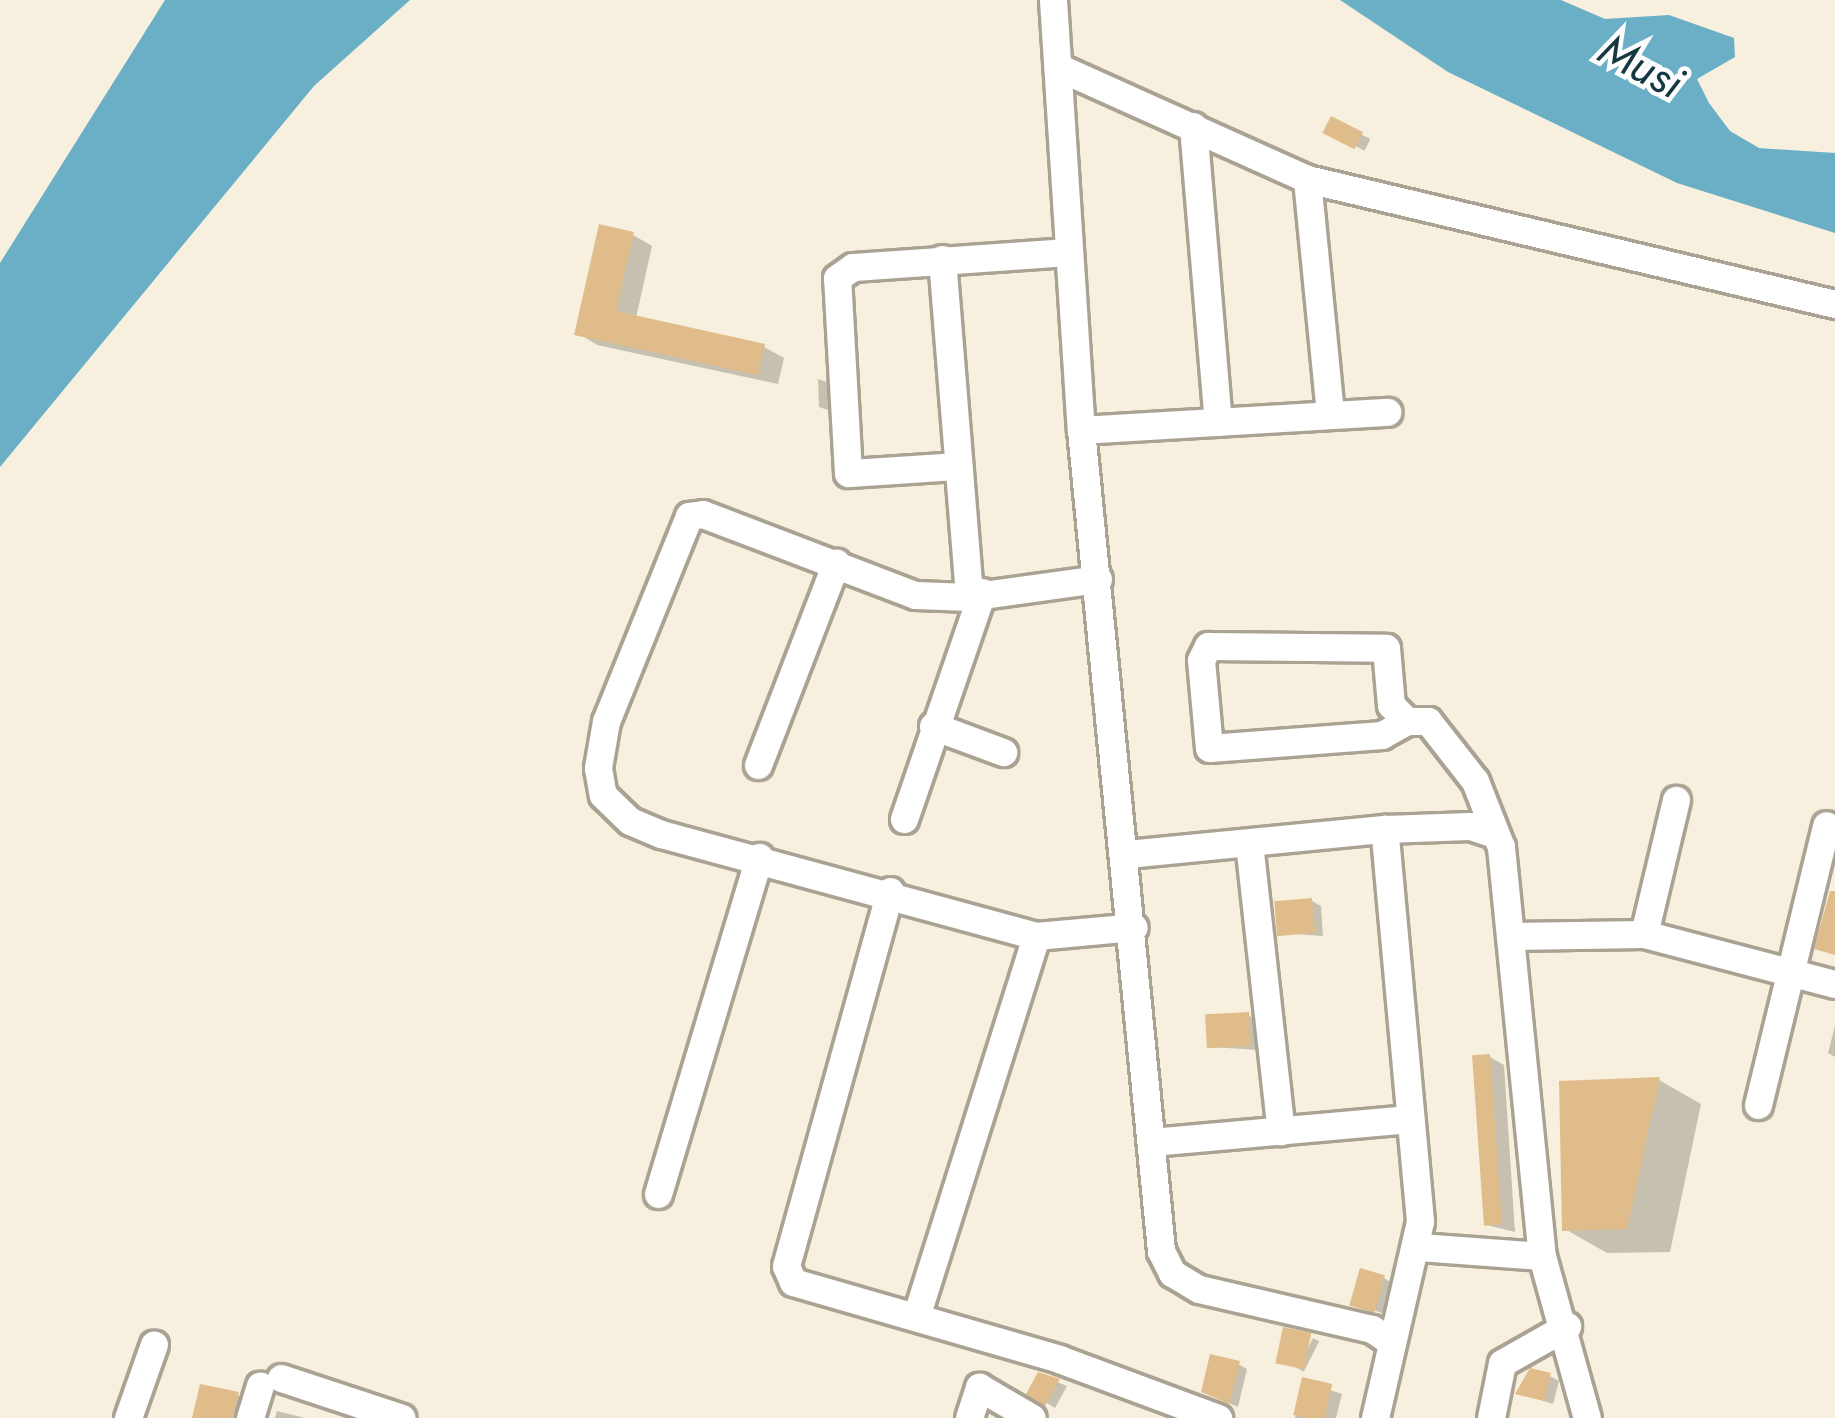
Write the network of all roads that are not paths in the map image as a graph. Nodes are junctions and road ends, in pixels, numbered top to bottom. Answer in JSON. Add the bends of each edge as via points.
{"nodes":[{"id":1,"x":1053,"y":0,"type":"edge"},
{"id":2,"x":1058,"y":56,"type":"junction"},
{"id":3,"x":1193,"y":126,"type":"junction"},
{"id":4,"x":1307,"y":178,"type":"junction"},
{"id":5,"x":1068,"y":252,"type":"junction"},
{"id":6,"x":942,"y":259,"type":"junction"},
{"id":7,"x":1835,"y":304,"type":"edge"},
{"id":8,"x":1387,"y":412,"type":"dead end"},
{"id":9,"x":1330,"y":415,"type":"junction"},
{"id":10,"x":1218,"y":422,"type":"junction"},
{"id":11,"x":1081,"y":430,"type":"junction"},
{"id":12,"x":957,"y":466,"type":"junction"},
{"id":13,"x":836,"y":563,"type":"junction"},
{"id":14,"x":1098,"y":579,"type":"junction"},
{"id":15,"x":975,"y":595,"type":"junction"},
{"id":16,"x":1407,"y":721,"type":"junction"},
{"id":17,"x":933,"y":726,"type":"junction"},
{"id":18,"x":1003,"y":752,"type":"dead end"},
{"id":19,"x":758,"y":765,"type":"dead end"},
{"id":20,"x":1676,"y":800,"type":"dead end"},
{"id":21,"x":904,"y":819,"type":"dead end"},
{"id":22,"x":1826,"y":825,"type":"dead end"},
{"id":23,"x":1384,"y":829,"type":"junction"},
{"id":24,"x":1492,"y":833,"type":"junction"},
{"id":25,"x":1249,"y":842,"type":"junction"},
{"id":26,"x":1127,"y":854,"type":"junction"},
{"id":27,"x":759,"y":857,"type":"junction"},
{"id":28,"x":890,"y":891,"type":"junction"},
{"id":29,"x":1134,"y":927,"type":"junction"},
{"id":30,"x":1644,"y":934,"type":"junction"},
{"id":31,"x":1036,"y":936,"type":"junction"},
{"id":32,"x":1510,"y":937,"type":"junction"},
{"id":33,"x":1787,"y":972,"type":"junction"},
{"id":34,"x":1835,"y":984,"type":"edge"},
{"id":35,"x":1758,"y":1105,"type":"dead end"},
{"id":36,"x":1407,"y":1119,"type":"junction"},
{"id":37,"x":1281,"y":1131,"type":"junction"},
{"id":38,"x":1151,"y":1142,"type":"junction"},
{"id":39,"x":658,"y":1194,"type":"dead end"},
{"id":40,"x":1419,"y":1247,"type":"junction"},
{"id":41,"x":1542,"y":1256,"type":"junction"},
{"id":42,"x":916,"y":1317,"type":"junction"},
{"id":43,"x":1567,"y":1326,"type":"junction"},
{"id":44,"x":1390,"y":1341,"type":"junction"},
{"id":45,"x":154,"y":1344,"type":"dead end"},
{"id":46,"x":128,"y":1418,"type":"edge"},
{"id":47,"x":250,"y":1418,"type":"edge"},
{"id":48,"x":402,"y":1418,"type":"edge"},
{"id":49,"x":969,"y":1418,"type":"edge"},
{"id":50,"x":1032,"y":1418,"type":"edge"},
{"id":51,"x":1218,"y":1418,"type":"edge"},
{"id":52,"x":1375,"y":1418,"type":"edge"},
{"id":53,"x":1491,"y":1418,"type":"edge"},
{"id":54,"x":1587,"y":1418,"type":"edge"}],
"edges":[{"from":1,"to":2,"type":"street"},
{"from":2,"to":3,"type":"street"},
{"from":2,"to":5,"type":"street"},
{"from":3,"to":4,"type":"street"},
{"from":3,"to":10,"type":"street"},
{"from":4,"to":7,"type":"street"},
{"from":4,"to":9,"type":"street"},
{"from":5,"to":6,"type":"street"},
{"from":5,"to":11,"type":"street"},
{"from":6,"to":12,"type":"street"},
{"from":6,"to":12,"type":"street","via":[[853,267],[837,278],[848,473]]},
{"from":8,"to":9,"type":"street"},
{"from":9,"to":10,"type":"street"},
{"from":10,"to":11,"type":"street"},
{"from":11,"to":14,"type":"street"},
{"from":12,"to":15,"type":"street"},
{"from":13,"to":15,"type":"street","via":[[915,595]]},
{"from":13,"to":19,"type":"street"},
{"from":13,"to":27,"type":"street","via":[[689,516],[606,721],[598,768],[604,795],[629,821]]},
{"from":14,"to":15,"type":"street"},
{"from":14,"to":26,"type":"street"},
{"from":15,"to":17,"type":"street"},
{"from":16,"to":16,"type":"street","via":[[1390,705],[1386,647],[1375,643],[1208,646],[1201,660],[1209,748],[1382,735]]},
{"from":16,"to":24,"type":"street","via":[[1428,721],[1450,742]]},
{"from":17,"to":18,"type":"street"},
{"from":17,"to":21,"type":"street"},
{"from":20,"to":30,"type":"street"},
{"from":22,"to":33,"type":"street"},
{"from":23,"to":24,"type":"street","via":[[1469,826]]},
{"from":23,"to":25,"type":"street"},
{"from":23,"to":36,"type":"street"},
{"from":24,"to":32,"type":"street","via":[[1502,847]]},
{"from":25,"to":26,"type":"street"},
{"from":25,"to":37,"type":"street"},
{"from":26,"to":29,"type":"street"},
{"from":27,"to":28,"type":"street"},
{"from":27,"to":39,"type":"street"},
{"from":28,"to":31,"type":"street"},
{"from":28,"to":42,"type":"street","via":[[786,1266],[808,1290]]},
{"from":29,"to":31,"type":"street"},
{"from":29,"to":38,"type":"street"},
{"from":30,"to":32,"type":"street"},
{"from":30,"to":33,"type":"street"},
{"from":31,"to":42,"type":"street"},
{"from":32,"to":41,"type":"street"},
{"from":33,"to":34,"type":"street"},
{"from":33,"to":35,"type":"street"},
{"from":36,"to":37,"type":"street"},
{"from":36,"to":40,"type":"street"},
{"from":37,"to":38,"type":"street"},
{"from":38,"to":44,"type":"street","via":[[1161,1251],[1172,1274],[1199,1289],[1372,1329]]},
{"from":40,"to":41,"type":"street"},
{"from":40,"to":44,"type":"street"},
{"from":41,"to":43,"type":"street"},
{"from":42,"to":51,"type":"street","via":[[1059,1358]]},
{"from":43,"to":53,"type":"street","via":[[1502,1363]]},
{"from":43,"to":54,"type":"street"},
{"from":44,"to":52,"type":"street"},
{"from":45,"to":46,"type":"street"},
{"from":47,"to":48,"type":"street","via":[[270,1381]]},
{"from":49,"to":50,"type":"street","via":[[979,1387]]}]}
